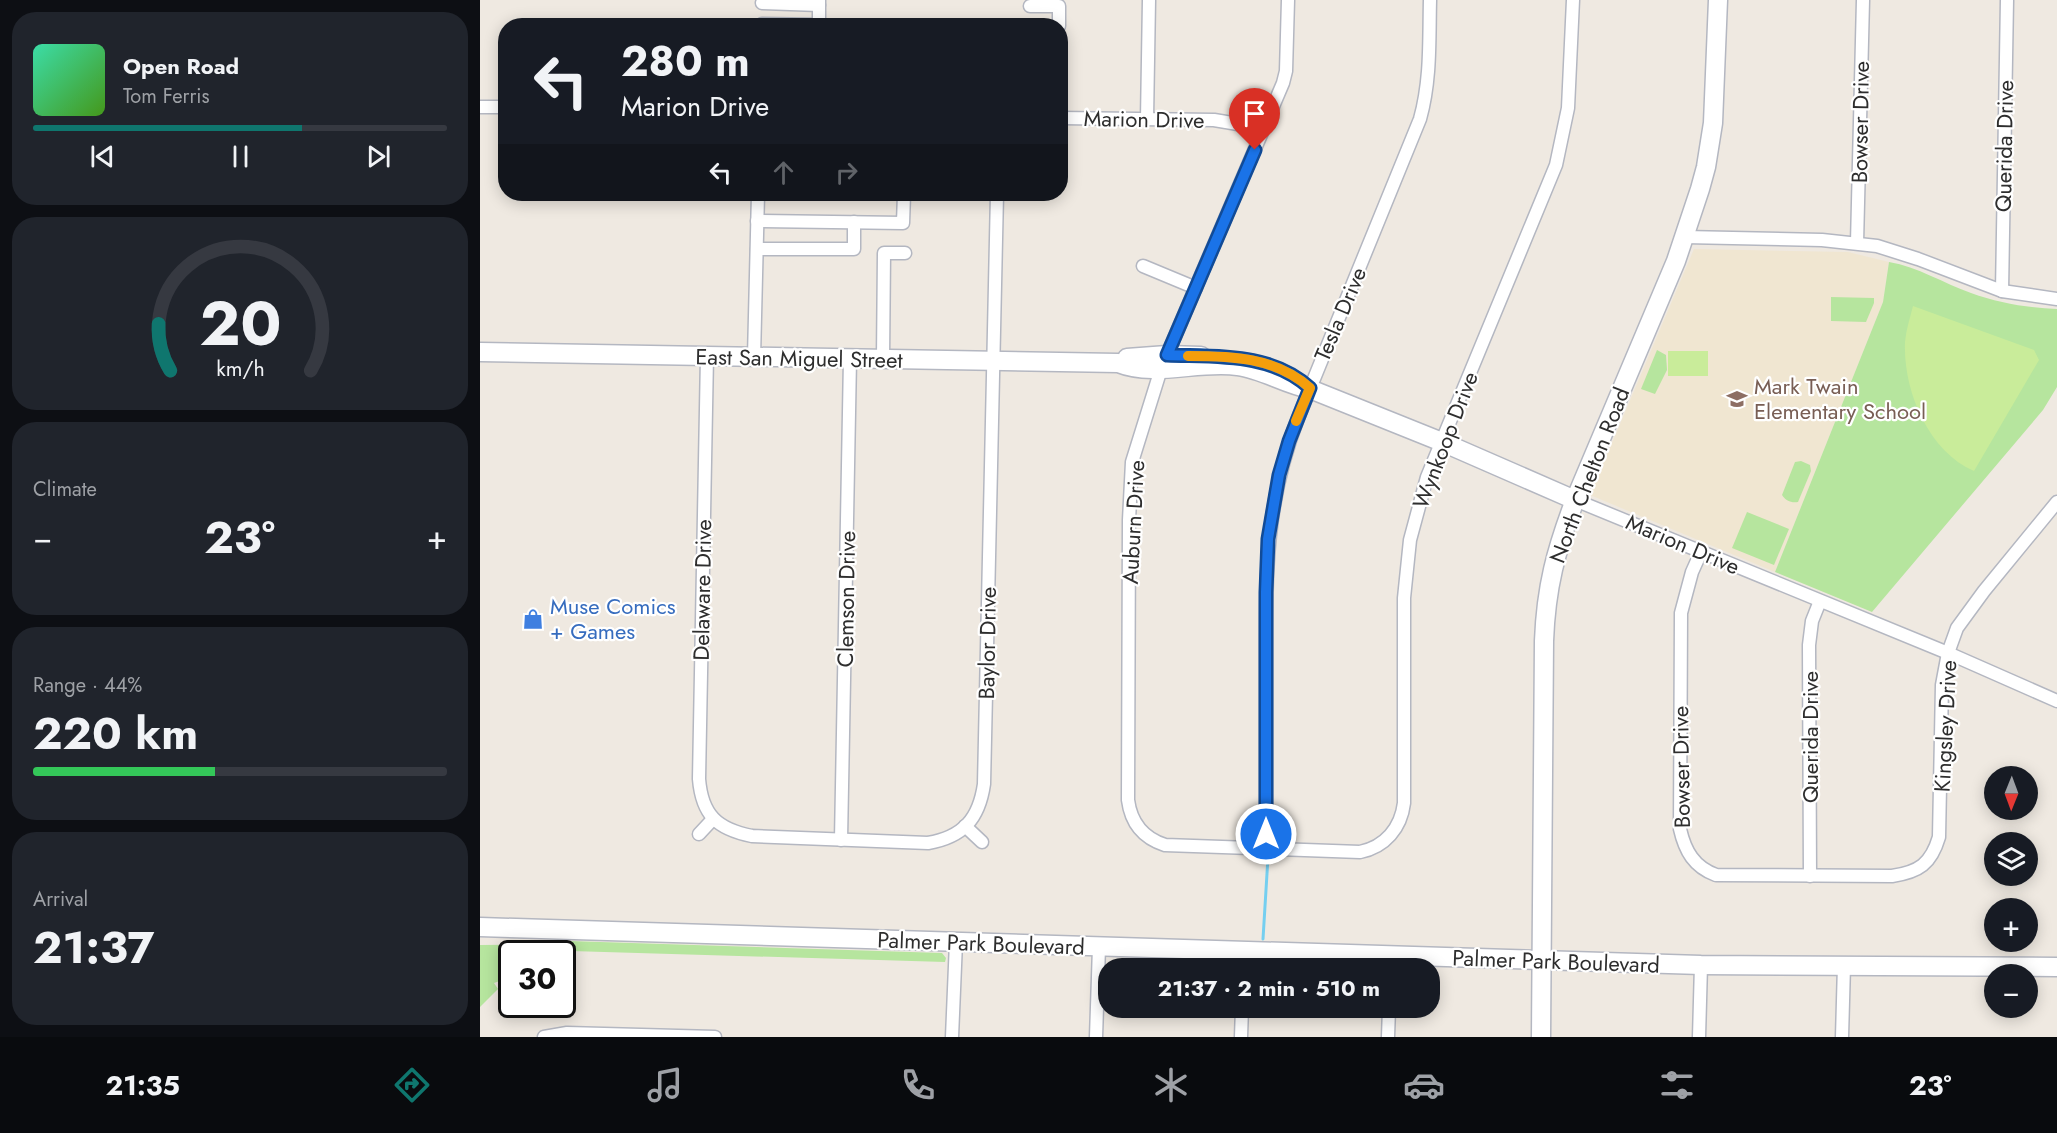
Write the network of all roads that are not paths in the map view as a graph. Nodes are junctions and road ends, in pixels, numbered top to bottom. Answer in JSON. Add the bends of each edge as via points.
{"nodes":[{"id":1,"x":1149,"y":0,"type":"edge"},
{"id":2,"x":1288,"y":0,"type":"edge"},
{"id":3,"x":1430,"y":0,"type":"edge"},
{"id":4,"x":1572,"y":0,"type":"edge"},
{"id":5,"x":1718,"y":0,"type":"edge"},
{"id":6,"x":1863,"y":0,"type":"edge"},
{"id":7,"x":2007,"y":0,"type":"edge"},
{"id":8,"x":762,"y":2,"type":"edge"},
{"id":9,"x":819,"y":3,"type":"edge"},
{"id":10,"x":1059,"y":3,"type":"edge"},
{"id":11,"x":1030,"y":6,"type":"dead end"},
{"id":12,"x":762,"y":18,"type":"edge"},
{"id":13,"x":480,"y":106,"type":"edge"},
{"id":14,"x":498,"y":107,"type":"edge"},
{"id":15,"x":1068,"y":118,"type":"edge"},
{"id":16,"x":1147,"y":119,"type":"junction"},
{"id":17,"x":1262,"y":132,"type":"junction"},
{"id":18,"x":758,"y":201,"type":"edge"},
{"id":19,"x":904,"y":201,"type":"edge"},
{"id":20,"x":997,"y":201,"type":"edge"},
{"id":21,"x":758,"y":221,"type":"junction"},
{"id":22,"x":854,"y":222,"type":"junction"},
{"id":23,"x":1685,"y":237,"type":"junction"},
{"id":24,"x":1857,"y":243,"type":"junction"},
{"id":25,"x":757,"y":249,"type":"junction"},
{"id":26,"x":905,"y":253,"type":"dead end"},
{"id":27,"x":1143,"y":266,"type":"dead end"},
{"id":28,"x":1196,"y":288,"type":"junction"},
{"id":29,"x":2002,"y":291,"type":"junction"},
{"id":30,"x":2057,"y":299,"type":"edge"},
{"id":31,"x":480,"y":352,"type":"edge"},
{"id":32,"x":707,"y":356,"type":"junction"},
{"id":33,"x":754,"y":357,"type":"junction"},
{"id":34,"x":850,"y":359,"type":"junction"},
{"id":35,"x":883,"y":359,"type":"junction"},
{"id":36,"x":994,"y":361,"type":"junction"},
{"id":37,"x":1164,"y":362,"type":"junction"},
{"id":38,"x":1310,"y":388,"type":"junction"},
{"id":39,"x":1442,"y":442,"type":"junction"},
{"id":40,"x":1575,"y":500,"type":"junction"},
{"id":41,"x":2057,"y":502,"type":"edge"},
{"id":42,"x":1701,"y":552,"type":"junction"},
{"id":43,"x":1820,"y":601,"type":"junction"},
{"id":44,"x":1948,"y":653,"type":"junction"},
{"id":45,"x":2057,"y":701,"type":"edge"},
{"id":46,"x":713,"y":819,"type":"junction"},
{"id":47,"x":965,"y":826,"type":"junction"},
{"id":48,"x":699,"y":834,"type":"dead end"},
{"id":49,"x":841,"y":840,"type":"junction"},
{"id":50,"x":982,"y":842,"type":"dead end"},
{"id":51,"x":1266,"y":849,"type":"junction"},
{"id":52,"x":1810,"y":876,"type":"junction"},
{"id":53,"x":480,"y":927,"type":"edge"},
{"id":54,"x":956,"y":942,"type":"junction"},
{"id":55,"x":1099,"y":947,"type":"junction"},
{"id":56,"x":1221,"y":958,"type":"edge"},
{"id":57,"x":1543,"y":961,"type":"junction"},
{"id":58,"x":1440,"y":962,"type":"edge"},
{"id":59,"x":1701,"y":965,"type":"junction"},
{"id":60,"x":1844,"y":965,"type":"junction"},
{"id":61,"x":2057,"y":966,"type":"edge"},
{"id":62,"x":1242,"y":1018,"type":"edge"},
{"id":63,"x":1389,"y":1018,"type":"edge"},
{"id":64,"x":656,"y":1036,"type":"edge"},
{"id":65,"x":544,"y":1037,"type":"edge"},
{"id":66,"x":715,"y":1037,"type":"edge"},
{"id":67,"x":952,"y":1037,"type":"edge"},
{"id":68,"x":1096,"y":1037,"type":"edge"},
{"id":69,"x":1241,"y":1037,"type":"edge"},
{"id":70,"x":1388,"y":1037,"type":"edge"},
{"id":71,"x":1541,"y":1037,"type":"edge"},
{"id":72,"x":1699,"y":1037,"type":"edge"},
{"id":73,"x":1842,"y":1037,"type":"edge"}],
"edges":[{"from":1,"to":16,"type":"street"},
{"from":2,"to":17,"type":"street","name":"Auburn Drive","via":[[1286,71]]},
{"from":3,"to":38,"type":"street","name":"Tesla Drive","via":[[1427,83],[1420,119]]},
{"from":4,"to":39,"type":"street","name":"Wynkoop Drive","via":[[1568,108],[1556,165]]},
{"from":5,"to":23,"type":"main road","name":"North Chelton Road","via":[[1710,148]]},
{"from":6,"to":24,"type":"street","name":"Bowser Drive"},
{"from":7,"to":29,"type":"street","name":"Querida Drive"},
{"from":8,"to":9,"type":"street"},
{"from":8,"to":12,"type":"street"},
{"from":10,"to":11,"type":"street"},
{"from":13,"to":14,"type":"street"},
{"from":15,"to":16,"type":"street","name":"Marion Drive"},
{"from":16,"to":17,"type":"street","name":"Marion Drive","via":[[1214,120]]},
{"from":17,"to":28,"type":"street","name":"Auburn Drive"},
{"from":18,"to":21,"type":"street"},
{"from":19,"to":22,"type":"street","via":[[903,223]]},
{"from":20,"to":36,"type":"street","name":"Baylor Drive"},
{"from":21,"to":22,"type":"street"},
{"from":21,"to":25,"type":"street"},
{"from":22,"to":25,"type":"street","via":[[854,249]]},
{"from":23,"to":24,"type":"street"},
{"from":23,"to":40,"type":"main road","name":"North Chelton Road"},
{"from":24,"to":29,"type":"street","via":[[1892,251]]},
{"from":25,"to":33,"type":"street"},
{"from":26,"to":35,"type":"street","via":[[884,253]]},
{"from":27,"to":28,"type":"street"},
{"from":28,"to":37,"type":"street","name":"Auburn Drive"},
{"from":29,"to":30,"type":"street"},
{"from":31,"to":32,"type":"main road","name":"East San Miguel Street"},
{"from":32,"to":33,"type":"main road","name":"East San Miguel Street"},
{"from":32,"to":46,"type":"street","name":"Delaware Drive","via":[[699,778],[704,803]]},
{"from":33,"to":34,"type":"main road","name":"East San Miguel Street"},
{"from":34,"to":35,"type":"main road","name":"East San Miguel Street"},
{"from":34,"to":49,"type":"street","name":"Clemson Drive"},
{"from":35,"to":36,"type":"main road","name":"East San Miguel Street"},
{"from":36,"to":37,"type":"main road","name":"East San Miguel Street","via":[[1118,363],[1129,357]]},
{"from":36,"to":47,"type":"street","name":"Baylor Drive","via":[[984,784],[977,814]]},
{"from":37,"to":38,"type":"main road","name":"Marion Drive","via":[[1235,356],[1252,359],[1297,376]]},
{"from":37,"to":51,"type":"street","name":"Auburn Drive","via":[[1132,462],[1130,812],[1145,836],[1165,845]]},
{"from":38,"to":39,"type":"main road","name":"Marion Drive"},
{"from":38,"to":51,"type":"street","name":"Tesla Drive","via":[[1279,475],[1268,539]]},
{"from":39,"to":40,"type":"main road","name":"Marion Drive"},
{"from":39,"to":51,"type":"street","name":"Wynkoop Drive","via":[[1421,498],[1407,566],[1404,803],[1399,823],[1387,839],[1360,852]]},
{"from":40,"to":42,"type":"street","name":"Marion Drive"},
{"from":40,"to":57,"type":"main road","name":"North Chelton Road","via":[[1554,558],[1545,615]]},
{"from":41,"to":44,"type":"street","name":"Kingsley Drive","via":[[1966,615]]},
{"from":42,"to":43,"type":"street","name":"Marion Drive"},
{"from":42,"to":52,"type":"street","name":"Bowser Drive","via":[[1687,588],[1680,627],[1683,841],[1698,865],[1716,875]]},
{"from":43,"to":44,"type":"street","name":"Marion Drive"},
{"from":43,"to":52,"type":"street","name":"Querida Drive","via":[[1809,645]]},
{"from":44,"to":45,"type":"street","name":"Marion Drive"},
{"from":44,"to":52,"type":"street","name":"Kingsley Drive","via":[[1942,685],[1941,827],[1932,855],[1916,871],[1905,874]]},
{"from":46,"to":48,"type":"street"},
{"from":46,"to":49,"type":"street","name":"Baylor Drive","via":[[726,829],[752,836]]},
{"from":47,"to":49,"type":"street","name":"Baylor Drive","via":[[950,837],[928,843]]},
{"from":47,"to":50,"type":"street"},
{"from":53,"to":54,"type":"main road","name":"Palmer Park Boulevard"},
{"from":54,"to":55,"type":"main road","name":"Palmer Park Boulevard"},
{"from":54,"to":67,"type":"street"},
{"from":55,"to":56,"type":"main road","name":"Palmer Park Boulevard"},
{"from":55,"to":68,"type":"street"},
{"from":57,"to":58,"type":"main road","name":"Palmer Park Boulevard"},
{"from":57,"to":59,"type":"main road","name":"Palmer Park Boulevard"},
{"from":57,"to":71,"type":"main road","name":"North Chelton Road"},
{"from":59,"to":60,"type":"main road","name":"Palmer Park Boulevard"},
{"from":59,"to":72,"type":"street"},
{"from":60,"to":61,"type":"main road","name":"Palmer Park Boulevard"},
{"from":60,"to":73,"type":"street"},
{"from":62,"to":69,"type":"street"},
{"from":63,"to":70,"type":"street"},
{"from":64,"to":65,"type":"street","via":[[567,1033]]},
{"from":64,"to":66,"type":"street"}]}
